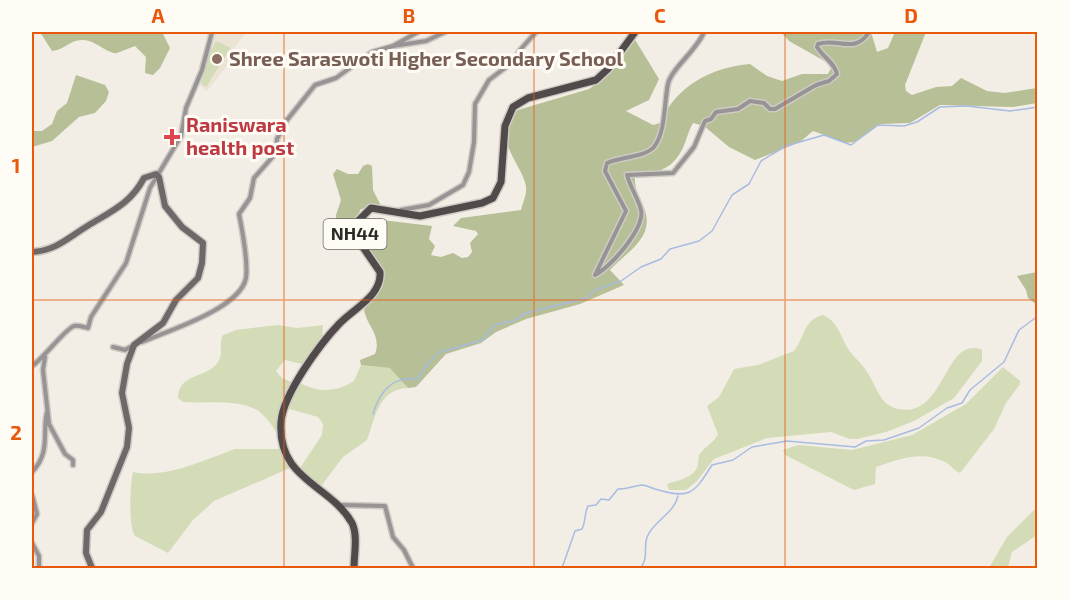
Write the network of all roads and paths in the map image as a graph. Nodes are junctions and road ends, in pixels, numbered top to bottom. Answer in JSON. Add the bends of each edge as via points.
{"nodes":[{"id":1,"x":212,"y":32,"type":"edge"},
{"id":2,"x":418,"y":32,"type":"edge"},
{"id":3,"x":445,"y":32,"type":"edge"},
{"id":4,"x":536,"y":32,"type":"edge"},
{"id":5,"x":635,"y":32,"type":"edge"},
{"id":6,"x":704,"y":32,"type":"edge"},
{"id":7,"x":869,"y":32,"type":"edge"},
{"id":8,"x":393,"y":46,"type":"junction"},
{"id":9,"x":156,"y":174,"type":"junction"},
{"id":10,"x":388,"y":210,"type":"junction"},
{"id":11,"x":32,"y":252,"type":"edge"},
{"id":12,"x":134,"y":345,"type":"junction"},
{"id":13,"x":113,"y":346,"type":"dead end"},
{"id":14,"x":44,"y":356,"type":"junction"},
{"id":15,"x":32,"y":366,"type":"edge"},
{"id":16,"x":47,"y":410,"type":"junction"},
{"id":17,"x":72,"y":465,"type":"dead end"},
{"id":18,"x":32,"y":471,"type":"edge"},
{"id":19,"x":32,"y":495,"type":"edge"},
{"id":20,"x":337,"y":507,"type":"junction"},
{"id":21,"x":32,"y":523,"type":"edge"},
{"id":22,"x":32,"y":543,"type":"edge"},
{"id":23,"x":39,"y":568,"type":"edge"},
{"id":24,"x":92,"y":568,"type":"edge"},
{"id":25,"x":354,"y":568,"type":"edge"},
{"id":26,"x":413,"y":568,"type":"edge"}],
"edges":[{"from":1,"to":9,"type":"street","via":[[186,108],[181,136]]},
{"from":2,"to":8,"type":"street"},
{"from":3,"to":8,"type":"street","via":[[426,41]]},
{"from":4,"to":10,"type":"street","via":[[514,61],[489,80],[475,105],[474,142],[464,185],[429,206]]},
{"from":5,"to":10,"type":"main road","number":"NH44","via":[[596,80],[528,98],[513,107],[505,126],[501,183],[493,198],[420,216]]},
{"from":6,"to":7,"type":"street","via":[[699,45],[668,84],[654,146],[645,153],[607,163],[605,171],[626,211],[595,275],[611,264],[642,220],[627,175],[673,173],[694,147],[701,125],[716,112],[738,109],[750,101],[775,109],[829,81],[837,69],[818,44],[851,46],[863,41]]},
{"from":8,"to":12,"type":"street","via":[[372,52],[336,78],[315,85],[287,120],[277,139],[276,153],[254,178],[250,198],[239,214],[246,279],[232,297],[200,318]]},
{"from":9,"to":11,"type":"main road","via":[[144,178],[131,199],[58,247]]},
{"from":9,"to":12,"type":"main road","via":[[165,206],[203,243],[202,262],[198,278],[176,300],[163,323]]},
{"from":9,"to":14,"type":"street","via":[[128,257],[88,328],[70,328]]},
{"from":10,"to":20,"type":"main road","number":"NH44","via":[[367,210],[355,228],[356,237],[380,272],[378,286],[340,324],[312,361],[287,399],[281,422],[290,462]]},
{"from":12,"to":13,"type":"street","via":[[125,350]]},
{"from":12,"to":24,"type":"main road","via":[[123,386],[129,428],[126,447],[101,512],[85,539]]},
{"from":14,"to":15,"type":"street"},
{"from":14,"to":16,"type":"street"},
{"from":16,"to":17,"type":"street","via":[[49,424],[65,454],[73,460]]},
{"from":16,"to":18,"type":"street","via":[[47,440]]},
{"from":19,"to":21,"type":"street","via":[[37,514]]},
{"from":20,"to":25,"type":"main road","number":"NH44","via":[[354,529]]},
{"from":20,"to":26,"type":"street","via":[[384,506],[393,537]]},
{"from":22,"to":23,"type":"street","via":[[39,556]]}]}
